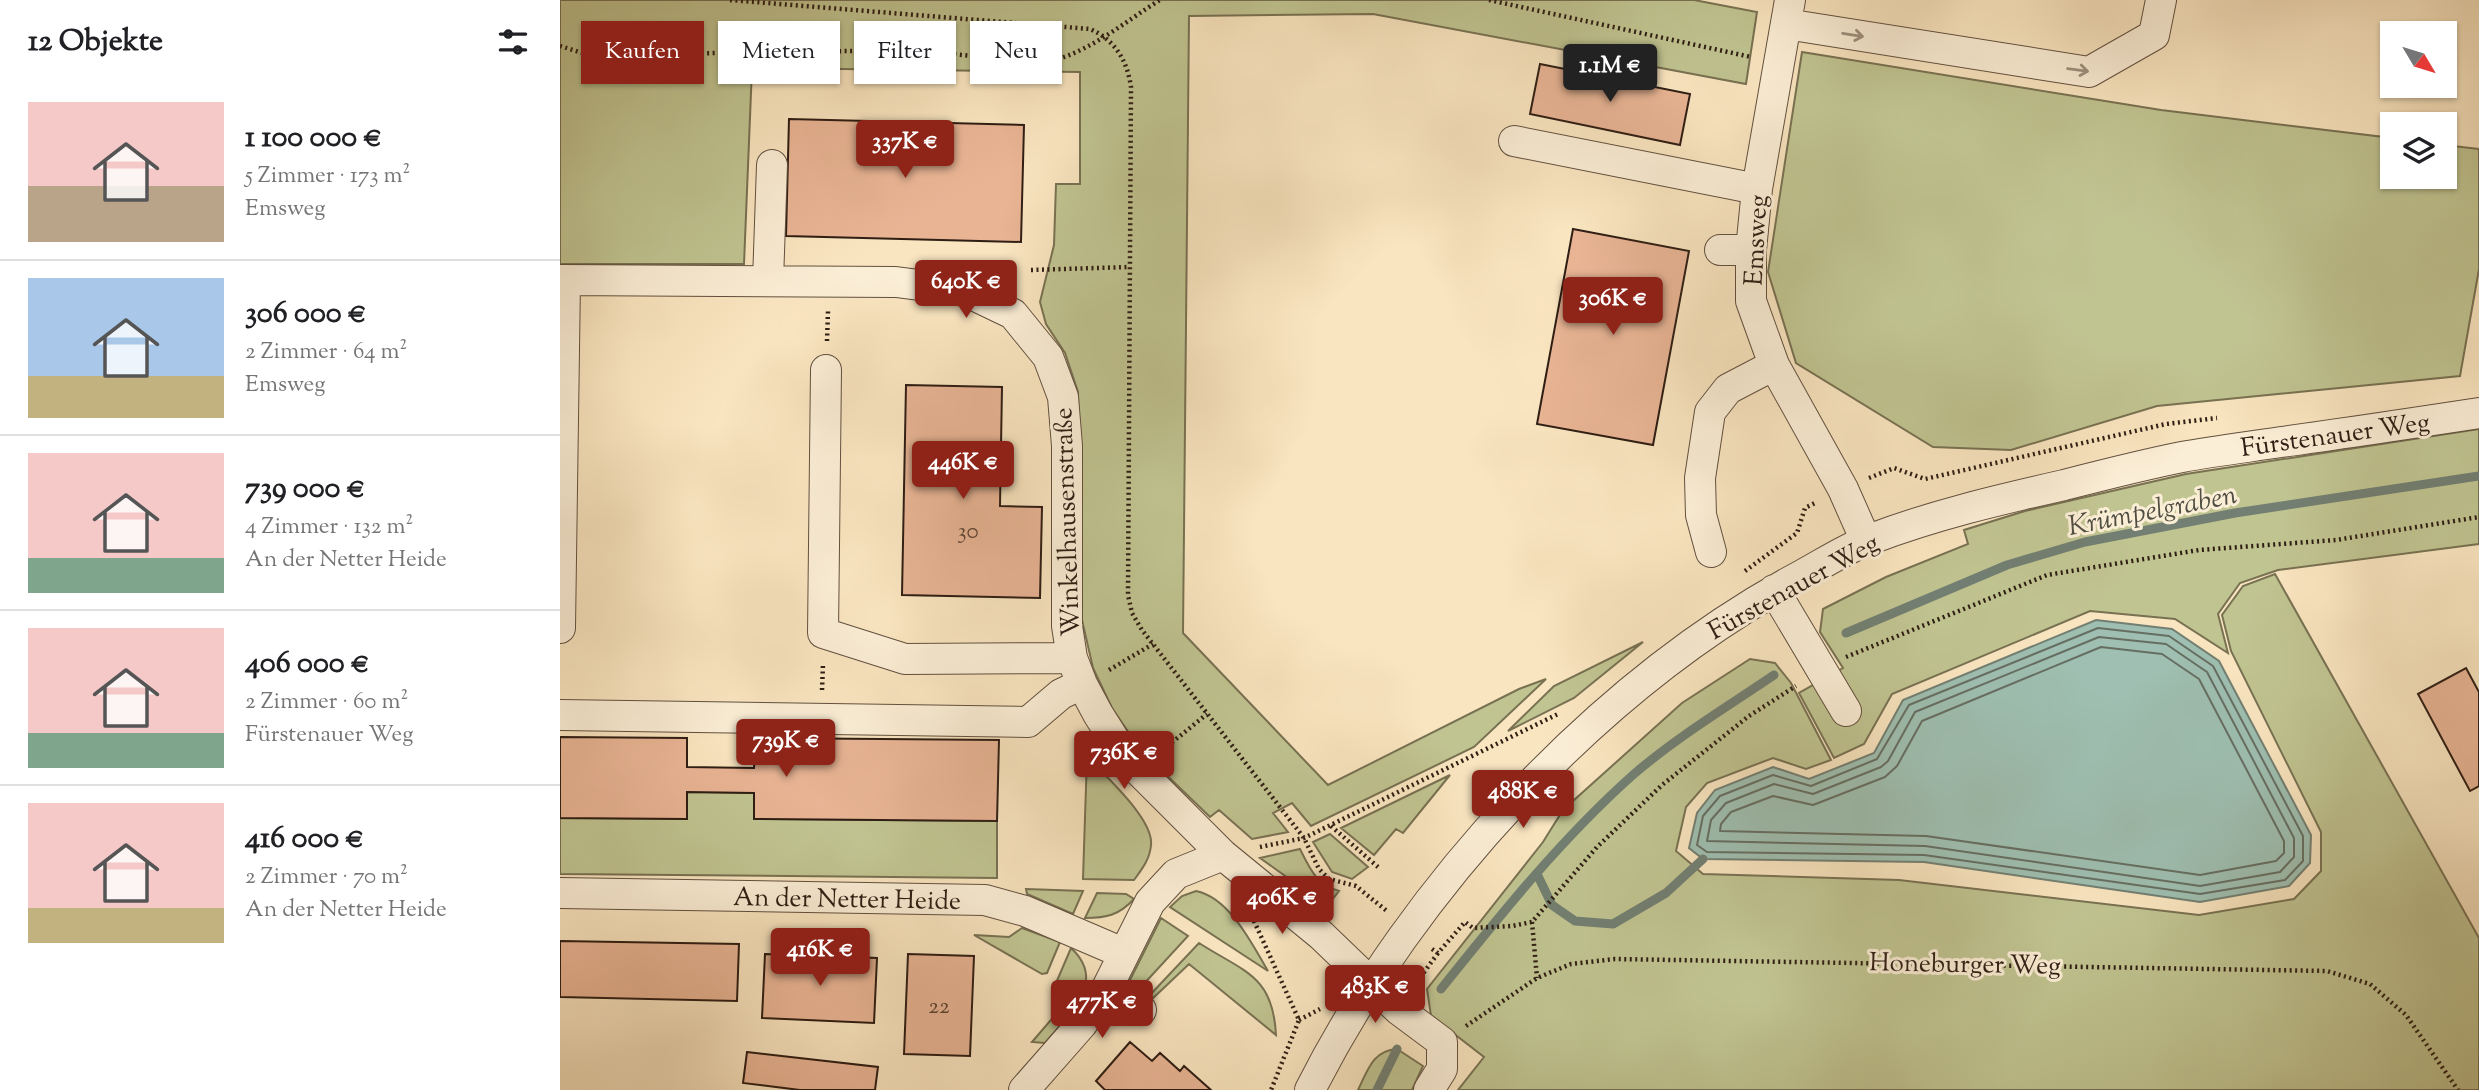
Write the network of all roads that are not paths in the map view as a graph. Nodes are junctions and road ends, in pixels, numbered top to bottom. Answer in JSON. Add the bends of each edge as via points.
{"nodes":[{"id":1,"x":2161,"y":0,"type":"edge"},
{"id":2,"x":1788,"y":12,"type":"edge"},
{"id":3,"x":1514,"y":141,"type":"dead end"},
{"id":4,"x":772,"y":165,"type":"dead end"},
{"id":5,"x":1757,"y":188,"type":"junction"},
{"id":6,"x":1720,"y":250,"type":"dead end"},
{"id":7,"x":1751,"y":250,"type":"junction"},
{"id":8,"x":562,"y":280,"type":"edge"},
{"id":9,"x":768,"y":281,"type":"junction"},
{"id":10,"x":1774,"y":365,"type":"junction"},
{"id":11,"x":826,"y":370,"type":"road end"},
{"id":12,"x":2479,"y":413,"type":"edge"},
{"id":13,"x":1866,"y":541,"type":"junction"},
{"id":14,"x":1711,"y":552,"type":"dead end"},
{"id":15,"x":1774,"y":590,"type":"junction"},
{"id":16,"x":560,"y":628,"type":"edge"},
{"id":17,"x":1077,"y":671,"type":"junction"},
{"id":18,"x":1846,"y":711,"type":"dead end"},
{"id":19,"x":560,"y":715,"type":"edge"},
{"id":20,"x":1223,"y":855,"type":"junction"},
{"id":21,"x":560,"y":893,"type":"edge"},
{"id":22,"x":1124,"y":953,"type":"junction"},
{"id":23,"x":1371,"y":983,"type":"junction"},
{"id":24,"x":1107,"y":988,"type":"junction"},
{"id":25,"x":1141,"y":1010,"type":"dead end"},
{"id":26,"x":1024,"y":1090,"type":"edge"},
{"id":27,"x":1310,"y":1090,"type":"edge"},
{"id":28,"x":1429,"y":1090,"type":"edge"}],
"edges":[{"from":2,"to":1,"type":"street","one_way":true,"via":[[2089,72],[2154,35]]},
{"from":2,"to":5,"type":"street","name":"Emsweg"},
{"from":3,"to":5,"type":"street"},
{"from":4,"to":9,"type":"street"},
{"from":5,"to":7,"type":"street","name":"Emsweg"},
{"from":6,"to":7,"type":"street"},
{"from":7,"to":10,"type":"street","name":"Emsweg","via":[[1751,301]]},
{"from":8,"to":9,"type":"street","name":"Winkelhausenstraße"},
{"from":8,"to":16,"type":"street"},
{"from":9,"to":17,"type":"street","name":"Winkelhausenstraße","via":[[895,282],[965,291],[1013,314],[1048,357],[1063,397],[1067,626]]},
{"from":10,"to":13,"type":"street","name":"Emsweg","via":[[1843,489]]},
{"from":10,"to":14,"type":"street","via":[[1728,389],[1710,412],[1700,478],[1701,515]]},
{"from":11,"to":17,"type":"street","via":[[823,633],[905,659],[1049,661]]},
{"from":12,"to":13,"type":"street","name":"Fürstenauer Weg","via":[[2184,457],[1937,515]]},
{"from":13,"to":15,"type":"street","name":"Fürstenauer Weg"},
{"from":15,"to":18,"type":"street"},
{"from":15,"to":23,"type":"street","name":"Fürstenauer Weg","via":[[1721,622],[1656,671],[1538,775],[1470,852]]},
{"from":17,"to":19,"type":"street","via":[[1061,694],[1028,722]]},
{"from":17,"to":20,"type":"street","name":"Winkelhausenstraße","via":[[1115,741],[1138,770]]},
{"from":20,"to":22,"type":"street","via":[[1176,874],[1150,902]]},
{"from":20,"to":23,"type":"street","via":[[1321,935]]},
{"from":21,"to":22,"type":"street","name":"An der Netter Heide","via":[[985,900],[1025,911]]},
{"from":22,"to":24,"type":"street"},
{"from":23,"to":27,"type":"street","name":"Fürstenauer Weg"},
{"from":23,"to":28,"type":"street","via":[[1442,1042],[1442,1069]]},
{"from":24,"to":25,"type":"street"},
{"from":24,"to":26,"type":"street"}]}
